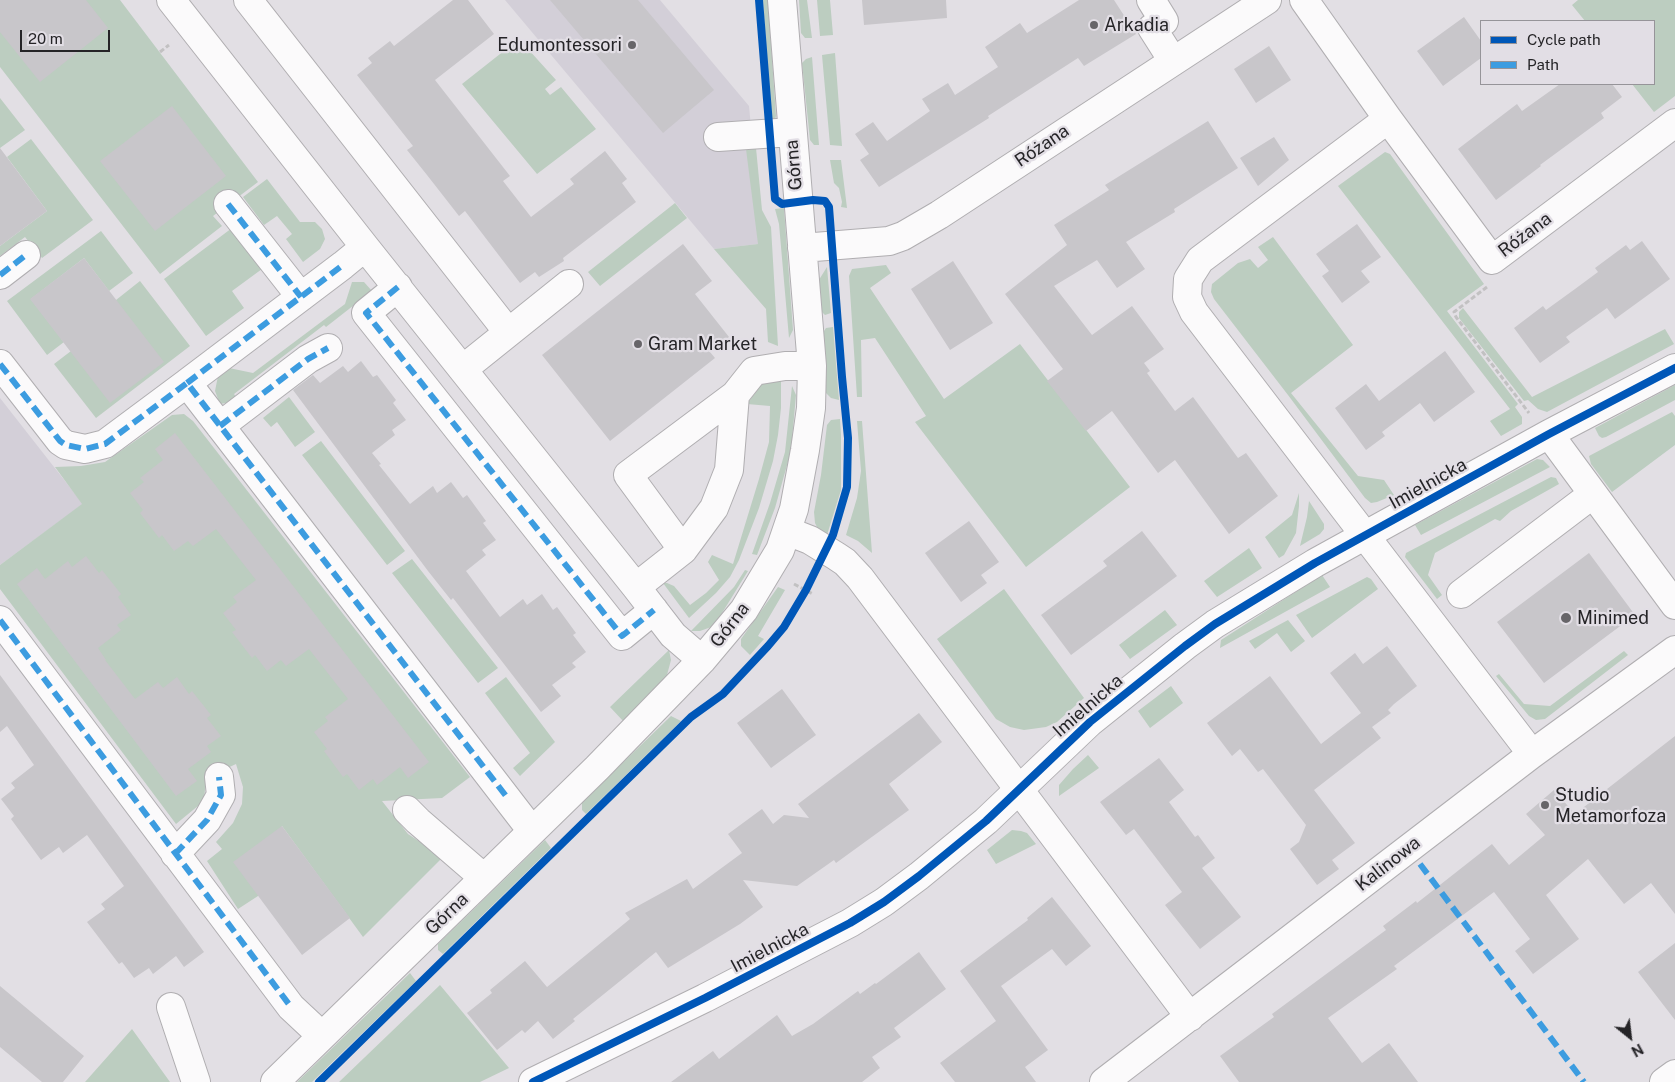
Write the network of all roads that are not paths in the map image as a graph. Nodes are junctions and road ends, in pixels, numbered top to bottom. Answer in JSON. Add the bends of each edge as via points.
{"nodes":[{"id":1,"x":171,"y":0,"type":"edge"},
{"id":2,"x":248,"y":0,"type":"edge"},
{"id":3,"x":782,"y":0,"type":"edge"},
{"id":4,"x":1151,"y":0,"type":"edge"},
{"id":5,"x":1267,"y":0,"type":"edge"},
{"id":6,"x":1304,"y":0,"type":"edge"},
{"id":7,"x":1173,"y":61,"type":"junction"},
{"id":8,"x":1388,"y":119,"type":"junction"},
{"id":9,"x":1675,"y":123,"type":"edge"},
{"id":10,"x":792,"y":132,"type":"junction"},
{"id":11,"x":718,"y":137,"type":"dead end"},
{"id":12,"x":228,"y":204,"type":"dead end"},
{"id":13,"x":365,"y":247,"type":"junction"},
{"id":14,"x":802,"y":248,"type":"junction"},
{"id":15,"x":26,"y":255,"type":"dead end"},
{"id":16,"x":0,"y":275,"type":"edge"},
{"id":17,"x":569,"y":284,"type":"dead end"},
{"id":18,"x":398,"y":286,"type":"junction"},
{"id":19,"x":301,"y":297,"type":"junction"},
{"id":20,"x":508,"y":332,"type":"junction"},
{"id":21,"x":328,"y":348,"type":"dead end"},
{"id":22,"x":0,"y":364,"type":"edge"},
{"id":23,"x":812,"y":366,"type":"junction"},
{"id":24,"x":1675,"y":368,"type":"edge"},
{"id":25,"x":463,"y":369,"type":"junction"},
{"id":26,"x":187,"y":384,"type":"junction"},
{"id":27,"x":735,"y":395,"type":"junction"},
{"id":28,"x":1540,"y":425,"type":"junction"},
{"id":29,"x":220,"y":426,"type":"junction"},
{"id":30,"x":1593,"y":494,"type":"junction"},
{"id":31,"x":788,"y":531,"type":"junction"},
{"id":32,"x":1366,"y":536,"type":"junction"},
{"id":33,"x":683,"y":550,"type":"junction"},
{"id":34,"x":636,"y":587,"type":"junction"},
{"id":35,"x":1461,"y":594,"type":"dead end"},
{"id":36,"x":1675,"y":605,"type":"edge"},
{"id":37,"x":654,"y":610,"type":"junction"},
{"id":38,"x":0,"y":620,"type":"edge"},
{"id":39,"x":1675,"y":650,"type":"edge"},
{"id":40,"x":702,"y":660,"type":"junction"},
{"id":41,"x":1532,"y":754,"type":"junction"},
{"id":42,"x":219,"y":777,"type":"dead end"},
{"id":43,"x":1020,"y":790,"type":"junction"},
{"id":44,"x":407,"y":810,"type":"dead end"},
{"id":45,"x":532,"y":831,"type":"junction"},
{"id":46,"x":175,"y":854,"type":"junction"},
{"id":47,"x":484,"y":878,"type":"junction"},
{"id":48,"x":171,"y":1007,"type":"dead end"},
{"id":49,"x":1190,"y":1016,"type":"junction"},
{"id":50,"x":322,"y":1036,"type":"junction"},
{"id":51,"x":1675,"y":1074,"type":"edge"},
{"id":52,"x":196,"y":1082,"type":"edge"},
{"id":53,"x":275,"y":1082,"type":"edge"},
{"id":54,"x":533,"y":1082,"type":"edge"},
{"id":55,"x":1104,"y":1082,"type":"edge"},
{"id":56,"x":1664,"y":1082,"type":"edge"}],
"edges":[{"from":1,"to":13,"type":"street"},
{"from":2,"to":20,"type":"street"},
{"from":3,"to":10,"type":"street","name":"Górna"},
{"from":4,"to":7,"type":"street","via":[[1164,21],[1152,28]]},
{"from":5,"to":7,"type":"street","name":"Różana"},
{"from":6,"to":8,"type":"street","name":"Różana"},
{"from":7,"to":14,"type":"street","name":"Różana","via":[[903,236],[881,242]]},
{"from":8,"to":9,"type":"street","name":"Różana","via":[[1492,260]]},
{"from":8,"to":32,"type":"street","via":[[1200,260],[1186,286],[1194,312]]},
{"from":10,"to":11,"type":"street"},
{"from":10,"to":14,"type":"street","name":"Górna"},
{"from":12,"to":19,"type":"street"},
{"from":13,"to":18,"type":"street"},
{"from":13,"to":19,"type":"street"},
{"from":14,"to":23,"type":"street","name":"Górna"},
{"from":15,"to":16,"type":"street"},
{"from":17,"to":20,"type":"street"},
{"from":18,"to":25,"type":"street"},
{"from":18,"to":37,"type":"street","via":[[366,313],[378,329],[622,636]]},
{"from":19,"to":26,"type":"street"},
{"from":20,"to":25,"type":"street"},
{"from":21,"to":29,"type":"street","via":[[308,359]]},
{"from":22,"to":26,"type":"street","via":[[60,441],[85,449],[105,444]]},
{"from":23,"to":27,"type":"street","via":[[754,371]]},
{"from":23,"to":31,"type":"street","name":"Górna","via":[[805,450]]},
{"from":24,"to":28,"type":"street","name":"Imielnicka"},
{"from":25,"to":34,"type":"street"},
{"from":26,"to":29,"type":"street"},
{"from":27,"to":33,"type":"street","via":[[729,470],[714,508]]},
{"from":27,"to":33,"type":"street","via":[[628,475]]},
{"from":28,"to":30,"type":"street"},
{"from":28,"to":32,"type":"street","name":"Imielnicka"},
{"from":29,"to":45,"type":"street"},
{"from":30,"to":35,"type":"street"},
{"from":30,"to":36,"type":"street"},
{"from":31,"to":40,"type":"street","name":"Górna","via":[[744,610]]},
{"from":31,"to":43,"type":"street","via":[[810,540],[845,562],[860,578]]},
{"from":32,"to":41,"type":"street"},
{"from":32,"to":43,"type":"street","name":"Imielnicka","via":[[1315,563],[1185,646],[1090,722]]},
{"from":33,"to":34,"type":"street"},
{"from":34,"to":37,"type":"street"},
{"from":37,"to":40,"type":"street","via":[[673,635]]},
{"from":38,"to":46,"type":"street"},
{"from":39,"to":41,"type":"street","name":"Kalinowa"},
{"from":40,"to":45,"type":"street","name":"Górna"},
{"from":41,"to":49,"type":"street","name":"Kalinowa"},
{"from":42,"to":46,"type":"street","via":[[221,795],[207,820]]},
{"from":43,"to":49,"type":"street"},
{"from":43,"to":54,"type":"street","name":"Imielnicka","via":[[919,876],[866,913],[714,994]]},
{"from":44,"to":47,"type":"street"},
{"from":45,"to":47,"type":"street","name":"Górna"},
{"from":46,"to":50,"type":"street","via":[[291,1007]]},
{"from":47,"to":50,"type":"street","name":"Górna"},
{"from":48,"to":52,"type":"street"},
{"from":49,"to":55,"type":"street","name":"Kalinowa"},
{"from":50,"to":53,"type":"street","name":"Górna"},
{"from":51,"to":56,"type":"street"}]}
